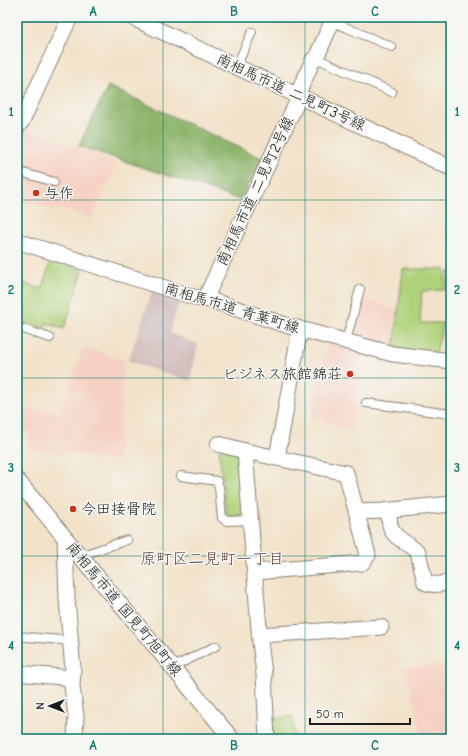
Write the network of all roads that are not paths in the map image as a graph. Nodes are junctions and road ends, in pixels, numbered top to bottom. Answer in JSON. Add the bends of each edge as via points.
{"nodes":[{"id":1,"x":70,"y":17,"type":"edge"},
{"id":2,"x":131,"y":17,"type":"edge"},
{"id":3,"x":332,"y":19,"type":"edge"},
{"id":4,"x":252,"y":32,"type":"dead end"},
{"id":5,"x":392,"y":47,"type":"dead end"},
{"id":6,"x":316,"y":58,"type":"junction"},
{"id":7,"x":236,"y":67,"type":"junction"},
{"id":8,"x":392,"y":92,"type":"dead end"},
{"id":9,"x":298,"y":96,"type":"junction"},
{"id":10,"x":17,"y":127,"type":"edge"},
{"id":11,"x":451,"y":168,"type":"edge"},
{"id":12,"x":17,"y":171,"type":"edge"},
{"id":13,"x":54,"y":182,"type":"dead end"},
{"id":14,"x":17,"y":241,"type":"edge"},
{"id":15,"x":360,"y":289,"type":"dead end"},
{"id":16,"x":205,"y":299,"type":"junction"},
{"id":17,"x":17,"y":327,"type":"edge"},
{"id":18,"x":300,"y":329,"type":"junction"},
{"id":19,"x":50,"y":338,"type":"dead end"},
{"id":20,"x":346,"y":341,"type":"junction"},
{"id":21,"x":451,"y":361,"type":"edge"},
{"id":22,"x":366,"y":403,"type":"dead end"},
{"id":23,"x":451,"y":414,"type":"edge"},
{"id":24,"x":218,"y":444,"type":"dead end"},
{"id":25,"x":245,"y":450,"type":"junction"},
{"id":26,"x":277,"y":458,"type":"junction"},
{"id":27,"x":181,"y":476,"type":"dead end"},
{"id":28,"x":17,"y":480,"type":"edge"},
{"id":29,"x":451,"y":504,"type":"edge"},
{"id":30,"x":388,"y":510,"type":"junction"},
{"id":31,"x":357,"y":512,"type":"junction"},
{"id":32,"x":251,"y":520,"type":"junction"},
{"id":33,"x":65,"y":538,"type":"junction"},
{"id":34,"x":127,"y":540,"type":"dead end"},
{"id":35,"x":80,"y":556,"type":"junction"},
{"id":36,"x":255,"y":572,"type":"junction"},
{"id":37,"x":451,"y":582,"type":"edge"},
{"id":38,"x":381,"y":627,"type":"dead end"},
{"id":39,"x":260,"y":635,"type":"junction"},
{"id":40,"x":17,"y":636,"type":"edge"},
{"id":41,"x":71,"y":640,"type":"junction"},
{"id":42,"x":216,"y":646,"type":"dead end"},
{"id":43,"x":173,"y":667,"type":"junction"},
{"id":44,"x":17,"y":673,"type":"edge"},
{"id":45,"x":72,"y":678,"type":"junction"},
{"id":46,"x":75,"y":739,"type":"edge"},
{"id":47,"x":232,"y":739,"type":"edge"},
{"id":48,"x":267,"y":739,"type":"edge"}],
"edges":[{"from":1,"to":10,"type":"street"},
{"from":2,"to":7,"type":"street","name":"南相馬市道 二見町3号線"},
{"from":3,"to":5,"type":"lane"},
{"from":3,"to":6,"type":"street","name":"南相馬市道 二見町2号線"},
{"from":4,"to":7,"type":"lane"},
{"from":6,"to":8,"type":"lane"},
{"from":6,"to":9,"type":"street","name":"南相馬市道 二見町2号線"},
{"from":7,"to":9,"type":"street","name":"南相馬市道 二見町3号線"},
{"from":9,"to":11,"type":"street","name":"南相馬市道 二見町3号線"},
{"from":9,"to":16,"type":"street","name":"南相馬市道 二見町2号線"},
{"from":12,"to":13,"type":"lane"},
{"from":14,"to":16,"type":"street","name":"南相馬市道 青葉町線"},
{"from":15,"to":20,"type":"lane"},
{"from":16,"to":18,"type":"street","name":"南相馬市道 青葉町線"},
{"from":17,"to":19,"type":"lane"},
{"from":18,"to":20,"type":"street","name":"南相馬市道 青葉町線"},
{"from":18,"to":26,"type":"street"},
{"from":20,"to":21,"type":"street","name":"南相馬市道 青葉町線","via":[[393,354]]},
{"from":22,"to":23,"type":"lane"},
{"from":24,"to":25,"type":"street"},
{"from":25,"to":26,"type":"street"},
{"from":25,"to":32,"type":"street"},
{"from":26,"to":31,"type":"street","via":[[346,473]]},
{"from":27,"to":32,"type":"lane","via":[[215,480],[219,484],[222,518],[227,521]]},
{"from":28,"to":33,"type":"street","name":"南相馬市道 国見町旭町線"},
{"from":29,"to":30,"type":"street"},
{"from":30,"to":31,"type":"street"},
{"from":30,"to":37,"type":"street","via":[[392,531],[418,552],[425,582]]},
{"from":31,"to":36,"type":"street","via":[[368,555],[362,563]]},
{"from":32,"to":36,"type":"street"},
{"from":33,"to":35,"type":"street","name":"南相馬市道 国見町旭町線"},
{"from":33,"to":41,"type":"street"},
{"from":34,"to":35,"type":"lane"},
{"from":35,"to":43,"type":"street","name":"南相馬市道 国見町旭町線"},
{"from":36,"to":39,"type":"street"},
{"from":38,"to":39,"type":"street"},
{"from":39,"to":48,"type":"street"},
{"from":40,"to":41,"type":"lane"},
{"from":41,"to":45,"type":"street"},
{"from":42,"to":43,"type":"lane"},
{"from":43,"to":47,"type":"street","name":"南相馬市道 国見町旭町線"},
{"from":44,"to":45,"type":"street"},
{"from":45,"to":46,"type":"street","via":[[76,716]]}]}
